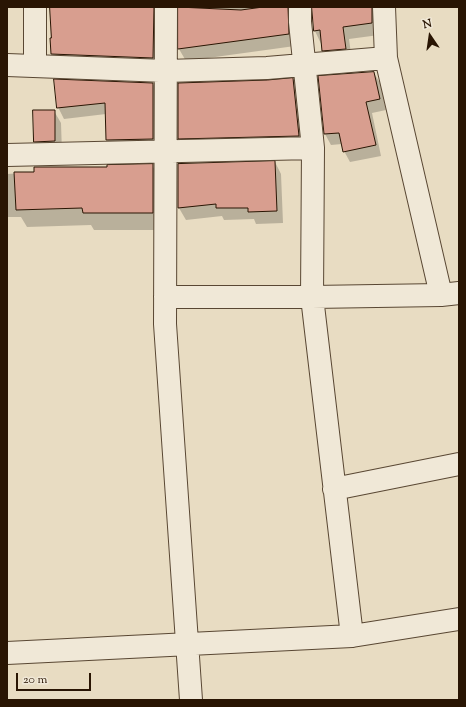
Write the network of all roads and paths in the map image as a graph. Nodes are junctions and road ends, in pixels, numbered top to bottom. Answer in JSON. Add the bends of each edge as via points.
{"nodes":[{"id":1,"x":35,"y":7,"type":"edge"},
{"id":2,"x":166,"y":7,"type":"edge"},
{"id":3,"x":300,"y":7,"type":"edge"},
{"id":4,"x":384,"y":7,"type":"edge"},
{"id":5,"x":386,"y":58,"type":"junction"},
{"id":6,"x":7,"y":65,"type":"edge"},
{"id":7,"x":35,"y":65,"type":"junction"},
{"id":8,"x":305,"y":65,"type":"junction"},
{"id":9,"x":166,"y":71,"type":"junction"},
{"id":10,"x":313,"y":148,"type":"junction"},
{"id":11,"x":166,"y":151,"type":"junction"},
{"id":12,"x":7,"y":155,"type":"edge"},
{"id":13,"x":450,"y":294,"type":"edge"},
{"id":14,"x":165,"y":297,"type":"junction"},
{"id":15,"x":312,"y":297,"type":"junction"},
{"id":16,"x":459,"y":464,"type":"edge"},
{"id":17,"x":334,"y":489,"type":"junction"},
{"id":18,"x":459,"y":619,"type":"edge"},
{"id":19,"x":352,"y":636,"type":"junction"},
{"id":20,"x":187,"y":644,"type":"junction"},
{"id":21,"x":7,"y":653,"type":"edge"},
{"id":22,"x":191,"y":700,"type":"edge"}],
"edges":[{"from":1,"to":7,"type":"street"},
{"from":2,"to":9,"type":"street"},
{"from":3,"to":8,"type":"street"},
{"from":4,"to":5,"type":"street"},
{"from":5,"to":8,"type":"street"},
{"from":5,"to":13,"type":"street"},
{"from":6,"to":7,"type":"street"},
{"from":7,"to":9,"type":"street"},
{"from":8,"to":9,"type":"street"},
{"from":8,"to":10,"type":"street"},
{"from":9,"to":11,"type":"street"},
{"from":10,"to":11,"type":"street"},
{"from":10,"to":15,"type":"street"},
{"from":11,"to":12,"type":"street"},
{"from":11,"to":14,"type":"street"},
{"from":13,"to":15,"type":"street"},
{"from":14,"to":15,"type":"street"},
{"from":14,"to":20,"type":"street"},
{"from":15,"to":17,"type":"street"},
{"from":16,"to":17,"type":"street"},
{"from":17,"to":19,"type":"street"},
{"from":18,"to":19,"type":"street"},
{"from":19,"to":20,"type":"street"},
{"from":20,"to":21,"type":"street"},
{"from":20,"to":22,"type":"street"}]}
